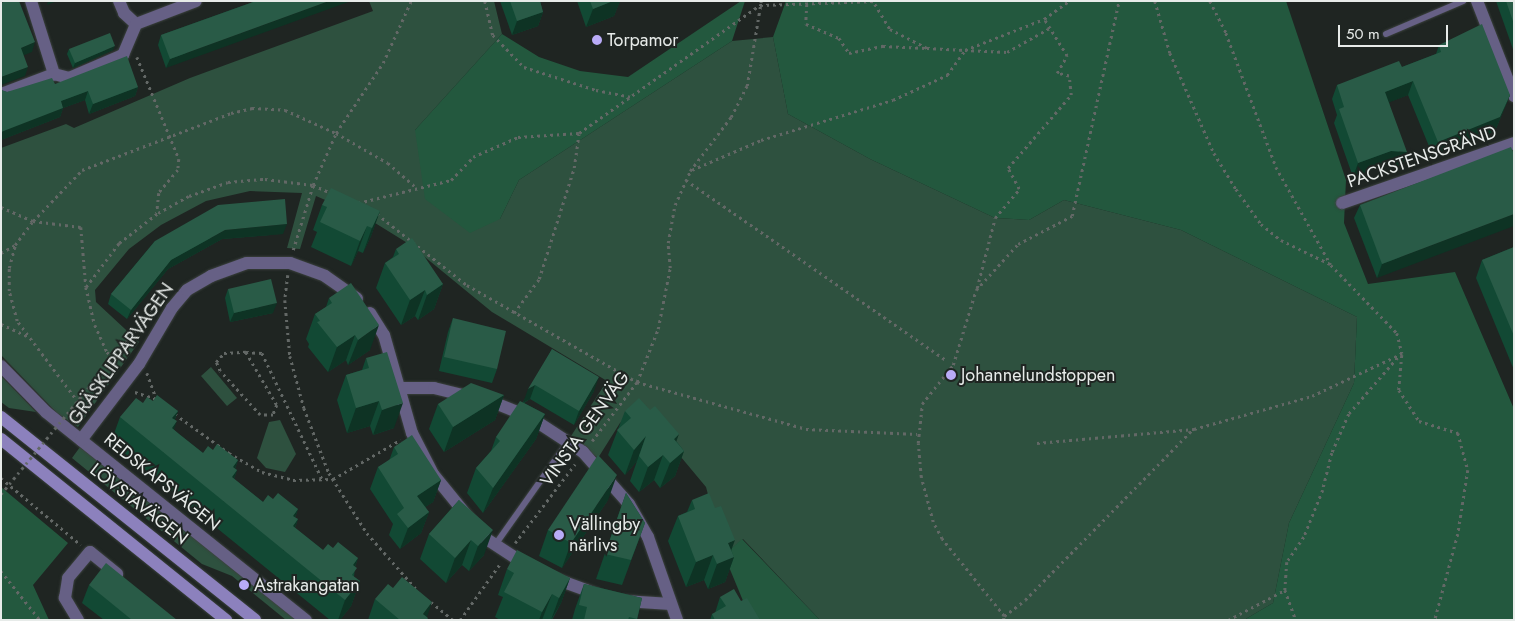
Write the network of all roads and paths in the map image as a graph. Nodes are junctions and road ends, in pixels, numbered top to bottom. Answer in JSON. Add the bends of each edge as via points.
{"nodes":[{"id":1,"x":31,"y":1,"type":"edge"},
{"id":2,"x":119,"y":1,"type":"edge"},
{"id":3,"x":196,"y":1,"type":"edge"},
{"id":4,"x":411,"y":1,"type":"edge"},
{"id":5,"x":485,"y":1,"type":"edge"},
{"id":6,"x":1069,"y":1,"type":"edge"},
{"id":7,"x":1119,"y":1,"type":"edge"},
{"id":8,"x":1155,"y":1,"type":"edge"},
{"id":9,"x":1210,"y":1,"type":"edge"},
{"id":10,"x":1463,"y":1,"type":"edge"},
{"id":11,"x":1477,"y":1,"type":"edge"},
{"id":12,"x":876,"y":2,"type":"edge"},
{"id":13,"x":760,"y":3,"type":"edge"},
{"id":14,"x":807,"y":4,"type":"junction"},
{"id":15,"x":1044,"y":19,"type":"junction"},
{"id":16,"x":136,"y":24,"type":"junction"},
{"id":17,"x":1050,"y":28,"type":"junction"},
{"id":18,"x":1386,"y":34,"type":"dead end"},
{"id":19,"x":129,"y":39,"type":"junction"},
{"id":20,"x":928,"y":48,"type":"junction"},
{"id":21,"x":965,"y":50,"type":"junction"},
{"id":22,"x":54,"y":74,"type":"junction"},
{"id":23,"x":1,"y":94,"type":"edge"},
{"id":24,"x":1514,"y":96,"type":"edge"},
{"id":25,"x":632,"y":97,"type":"junction"},
{"id":26,"x":336,"y":132,"type":"junction"},
{"id":27,"x":579,"y":133,"type":"junction"},
{"id":28,"x":170,"y":136,"type":"junction"},
{"id":29,"x":1514,"y":143,"type":"edge"},
{"id":30,"x":690,"y":170,"type":"junction"},
{"id":31,"x":686,"y":180,"type":"junction"},
{"id":32,"x":313,"y":185,"type":"junction"},
{"id":33,"x":414,"y":186,"type":"junction"},
{"id":34,"x":339,"y":196,"type":"edge"},
{"id":35,"x":348,"y":200,"type":"edge"},
{"id":36,"x":357,"y":203,"type":"junction"},
{"id":37,"x":1342,"y":203,"type":"dead end"},
{"id":38,"x":1,"y":207,"type":"edge"},
{"id":39,"x":365,"y":208,"type":"edge"},
{"id":40,"x":158,"y":213,"type":"junction"},
{"id":41,"x":374,"y":213,"type":"edge"},
{"id":42,"x":33,"y":221,"type":"junction"},
{"id":43,"x":15,"y":245,"type":"junction"},
{"id":44,"x":1,"y":253,"type":"edge"},
{"id":45,"x":290,"y":263,"type":"junction"},
{"id":46,"x":1332,"y":265,"type":"junction"},
{"id":47,"x":86,"y":287,"type":"junction"},
{"id":48,"x":976,"y":290,"type":"junction"},
{"id":49,"x":160,"y":301,"type":"dead end"},
{"id":50,"x":514,"y":313,"type":"junction"},
{"id":51,"x":1,"y":324,"type":"edge"},
{"id":52,"x":28,"y":336,"type":"junction"},
{"id":53,"x":246,"y":352,"type":"junction"},
{"id":54,"x":1402,"y":353,"type":"junction"},
{"id":55,"x":114,"y":358,"type":"junction"},
{"id":56,"x":947,"y":361,"type":"dead end"},
{"id":57,"x":139,"y":364,"type":"junction"},
{"id":58,"x":1,"y":366,"type":"edge"},
{"id":59,"x":637,"y":382,"type":"junction"},
{"id":60,"x":121,"y":388,"type":"junction"},
{"id":61,"x":400,"y":388,"type":"junction"},
{"id":62,"x":156,"y":400,"type":"junction"},
{"id":63,"x":164,"y":405,"type":"edge"},
{"id":64,"x":171,"y":410,"type":"edge"},
{"id":65,"x":1,"y":417,"type":"edge"},
{"id":66,"x":96,"y":422,"type":"junction"},
{"id":67,"x":1194,"y":429,"type":"junction"},
{"id":68,"x":412,"y":433,"type":"junction"},
{"id":69,"x":918,"y":434,"type":"junction"},
{"id":70,"x":1,"y":439,"type":"edge"},
{"id":71,"x":81,"y":440,"type":"junction"},
{"id":72,"x":569,"y":441,"type":"junction"},
{"id":73,"x":1037,"y":443,"type":"dead end"},
{"id":74,"x":583,"y":452,"type":"junction"},
{"id":75,"x":1,"y":478,"type":"edge"},
{"id":76,"x":322,"y":479,"type":"junction"},
{"id":77,"x":333,"y":479,"type":"junction"},
{"id":78,"x":1,"y":494,"type":"edge"},
{"id":79,"x":495,"y":545,"type":"junction"},
{"id":80,"x":90,"y":552,"type":"junction"},
{"id":81,"x":507,"y":554,"type":"junction"},
{"id":82,"x":1,"y":571,"type":"edge"},
{"id":83,"x":127,"y":583,"type":"edge"},
{"id":84,"x":1285,"y":590,"type":"junction"},
{"id":85,"x":422,"y":595,"type":"edge"},
{"id":86,"x":430,"y":601,"type":"edge"},
{"id":87,"x":671,"y":604,"type":"junction"},
{"id":88,"x":1004,"y":616,"type":"junction"},
{"id":89,"x":40,"y":620,"type":"edge"},
{"id":90,"x":78,"y":620,"type":"edge"},
{"id":91,"x":226,"y":620,"type":"edge"},
{"id":92,"x":255,"y":620,"type":"edge"},
{"id":93,"x":306,"y":620,"type":"edge"},
{"id":94,"x":453,"y":620,"type":"edge"},
{"id":95,"x":460,"y":620,"type":"edge"},
{"id":96,"x":677,"y":620,"type":"edge"},
{"id":97,"x":1003,"y":620,"type":"edge"},
{"id":98,"x":1228,"y":620,"type":"edge"},
{"id":99,"x":1296,"y":620,"type":"edge"},
{"id":100,"x":1435,"y":620,"type":"edge"}],
"edges":[{"from":1,"to":22,"type":"street"},
{"from":2,"to":16,"type":"street","via":[[124,13]]},
{"from":3,"to":16,"type":"street"},
{"from":4,"to":26,"type":"path","via":[[383,63]]},
{"from":5,"to":25,"type":"path","via":[[493,35],[524,68],[596,90]]},
{"from":6,"to":15,"type":"path"},
{"from":7,"to":48,"type":"path","via":[[1072,216],[1018,244]]},
{"from":8,"to":46,"type":"path","via":[[1170,53],[1214,154],[1236,189],[1281,240]]},
{"from":9,"to":46,"type":"path","via":[[1226,33],[1276,167]]},
{"from":10,"to":18,"type":"lane"},
{"from":11,"to":24,"type":"street"},
{"from":12,"to":14,"type":"path"},
{"from":12,"to":20,"type":"path","via":[[890,29]]},
{"from":13,"to":14,"type":"path"},
{"from":13,"to":25,"type":"path"},
{"from":13,"to":30,"type":"path","name":"VINSTA GENVÄG","via":[[747,86],[731,117]]},
{"from":14,"to":20,"type":"path","via":[[806,24],[839,38],[849,53],[883,46]]},
{"from":15,"to":17,"type":"path"},
{"from":15,"to":21,"type":"path"},
{"from":16,"to":19,"type":"street"},
{"from":17,"to":21,"type":"path","via":[[1007,52]]},
{"from":17,"to":48,"type":"path","via":[[1067,56],[1057,73],[1069,76],[1072,95],[1008,168],[1019,189],[995,218]]},
{"from":19,"to":22,"type":"street","via":[[123,55],[69,78]]},
{"from":19,"to":28,"type":"path"},
{"from":20,"to":21,"type":"path"},
{"from":21,"to":30,"type":"path","via":[[947,75],[894,100],[760,140]]},
{"from":22,"to":23,"type":"street"},
{"from":25,"to":27,"type":"path"},
{"from":26,"to":28,"type":"path","via":[[285,110],[269,107],[231,113]]},
{"from":26,"to":32,"type":"path"},
{"from":26,"to":33,"type":"path","via":[[388,163]]},
{"from":27,"to":33,"type":"path","via":[[518,137],[473,157],[452,180]]},
{"from":27,"to":50,"type":"path","via":[[574,168],[539,279]]},
{"from":28,"to":40,"type":"path","via":[[176,148],[178,170],[159,193]]},
{"from":28,"to":42,"type":"path","via":[[82,170]]},
{"from":29,"to":37,"type":"street","name":"PACKSTENSGRÄND"},
{"from":30,"to":31,"type":"path","name":"VINSTA GENVÄG"},
{"from":31,"to":56,"type":"path"},
{"from":31,"to":59,"type":"path","name":"VINSTA GENVÄG","via":[[675,205],[668,242],[670,268],[658,329]]},
{"from":32,"to":34,"type":"path"},
{"from":32,"to":40,"type":"path","via":[[265,179],[228,182],[189,196]]},
{"from":32,"to":45,"type":"path"},
{"from":33,"to":36,"type":"path"},
{"from":35,"to":36,"type":"path"},
{"from":36,"to":39,"type":"path"},
{"from":38,"to":42,"type":"path"},
{"from":40,"to":47,"type":"path","via":[[119,243]]},
{"from":41,"to":50,"type":"path","via":[[467,284]]},
{"from":42,"to":43,"type":"path"},
{"from":42,"to":47,"type":"path","via":[[81,227]]},
{"from":43,"to":44,"type":"path"},
{"from":43,"to":52,"type":"path","via":[[9,268],[8,292],[17,321]]},
{"from":45,"to":57,"type":"street","name":"GRÄSKLIPPARVÄGEN","via":[[247,263],[228,268],[187,290],[161,324]]},
{"from":45,"to":61,"type":"street","name":"GRÄSKLIPPARVÄGEN","via":[[344,287],[361,302],[384,335]]},
{"from":45,"to":77,"type":"path","via":[[285,300],[290,356],[304,408]]},
{"from":46,"to":54,"type":"path","via":[[1397,333]]},
{"from":47,"to":55,"type":"path","via":[[96,325],[107,352]]},
{"from":48,"to":69,"type":"path","via":[[953,365],[922,404]]},
{"from":49,"to":55,"type":"path"},
{"from":50,"to":59,"type":"path"},
{"from":51,"to":52,"type":"path"},
{"from":52,"to":66,"type":"path","via":[[78,407]]},
{"from":53,"to":53,"type":"path","via":[[224,353],[216,362],[220,371],[260,416],[273,415],[277,405]]},
{"from":53,"to":76,"type":"path","via":[[262,353]]},
{"from":54,"to":67,"type":"path","via":[[1312,396]]},
{"from":54,"to":84,"type":"path","via":[[1349,414],[1332,453],[1323,490],[1304,537],[1287,562]]},
{"from":54,"to":100,"type":"path","via":[[1399,390],[1419,422],[1458,432],[1468,470],[1456,543]]},
{"from":55,"to":78,"type":"path","bridge":true},
{"from":57,"to":60,"type":"street","name":"GRÄSKLIPPARVÄGEN"},
{"from":57,"to":62,"type":"path","via":[[150,376]]},
{"from":58,"to":71,"type":"street","name":"REDSKAPSVÄGEN","via":[[46,412]]},
{"from":59,"to":69,"type":"path","via":[[806,429]]},
{"from":59,"to":74,"type":"path","name":"VINSTA GENVÄG"},
{"from":60,"to":62,"type":"path"},
{"from":60,"to":66,"type":"street","name":"GRÄSKLIPPARVÄGEN"},
{"from":61,"to":68,"type":"street","name":"GRÄSKLIPPARVÄGEN"},
{"from":61,"to":72,"type":"street","via":[[434,388],[495,403],[528,416]]},
{"from":62,"to":63,"type":"path"},
{"from":64,"to":76,"type":"path","via":[[229,453],[262,472],[293,480]]},
{"from":65,"to":92,"type":"street","name":"LÖVSTAVÄGEN"},
{"from":66,"to":71,"type":"street","name":"GRÄSKLIPPARVÄGEN"},
{"from":67,"to":73,"type":"path"},
{"from":67,"to":88,"type":"path","via":[[1025,600]]},
{"from":68,"to":77,"type":"path"},
{"from":68,"to":79,"type":"street","name":"GRÄSKLIPPARVÄGEN","via":[[433,474]]},
{"from":69,"to":88,"type":"path","via":[[921,477],[933,522],[942,539]]},
{"from":70,"to":91,"type":"street","name":"LÖVSTAVÄGEN"},
{"from":71,"to":93,"type":"street","name":"REDSKAPSVÄGEN"},
{"from":72,"to":74,"type":"street"},
{"from":72,"to":79,"type":"lane"},
{"from":74,"to":81,"type":"path","name":"VINSTA GENVÄG"},
{"from":74,"to":87,"type":"street","via":[[630,504],[648,537]]},
{"from":75,"to":80,"type":"path"},
{"from":76,"to":77,"type":"path"},
{"from":77,"to":85,"type":"path","via":[[367,533]]},
{"from":79,"to":81,"type":"street","name":"GRÄSKLIPPARVÄGEN"},
{"from":80,"to":83,"type":"street"},
{"from":80,"to":90,"type":"street","via":[[68,578],[65,598]]},
{"from":81,"to":87,"type":"street","name":"GRÄSKLIPPARVÄGEN","via":[[577,588],[625,602]]},
{"from":81,"to":95,"type":"path","name":"VINSTA GENVÄG"},
{"from":82,"to":89,"type":"path"},
{"from":84,"to":98,"type":"path"},
{"from":84,"to":99,"type":"path"},
{"from":86,"to":94,"type":"path"},
{"from":87,"to":96,"type":"street"},
{"from":88,"to":97,"type":"path"}]}
